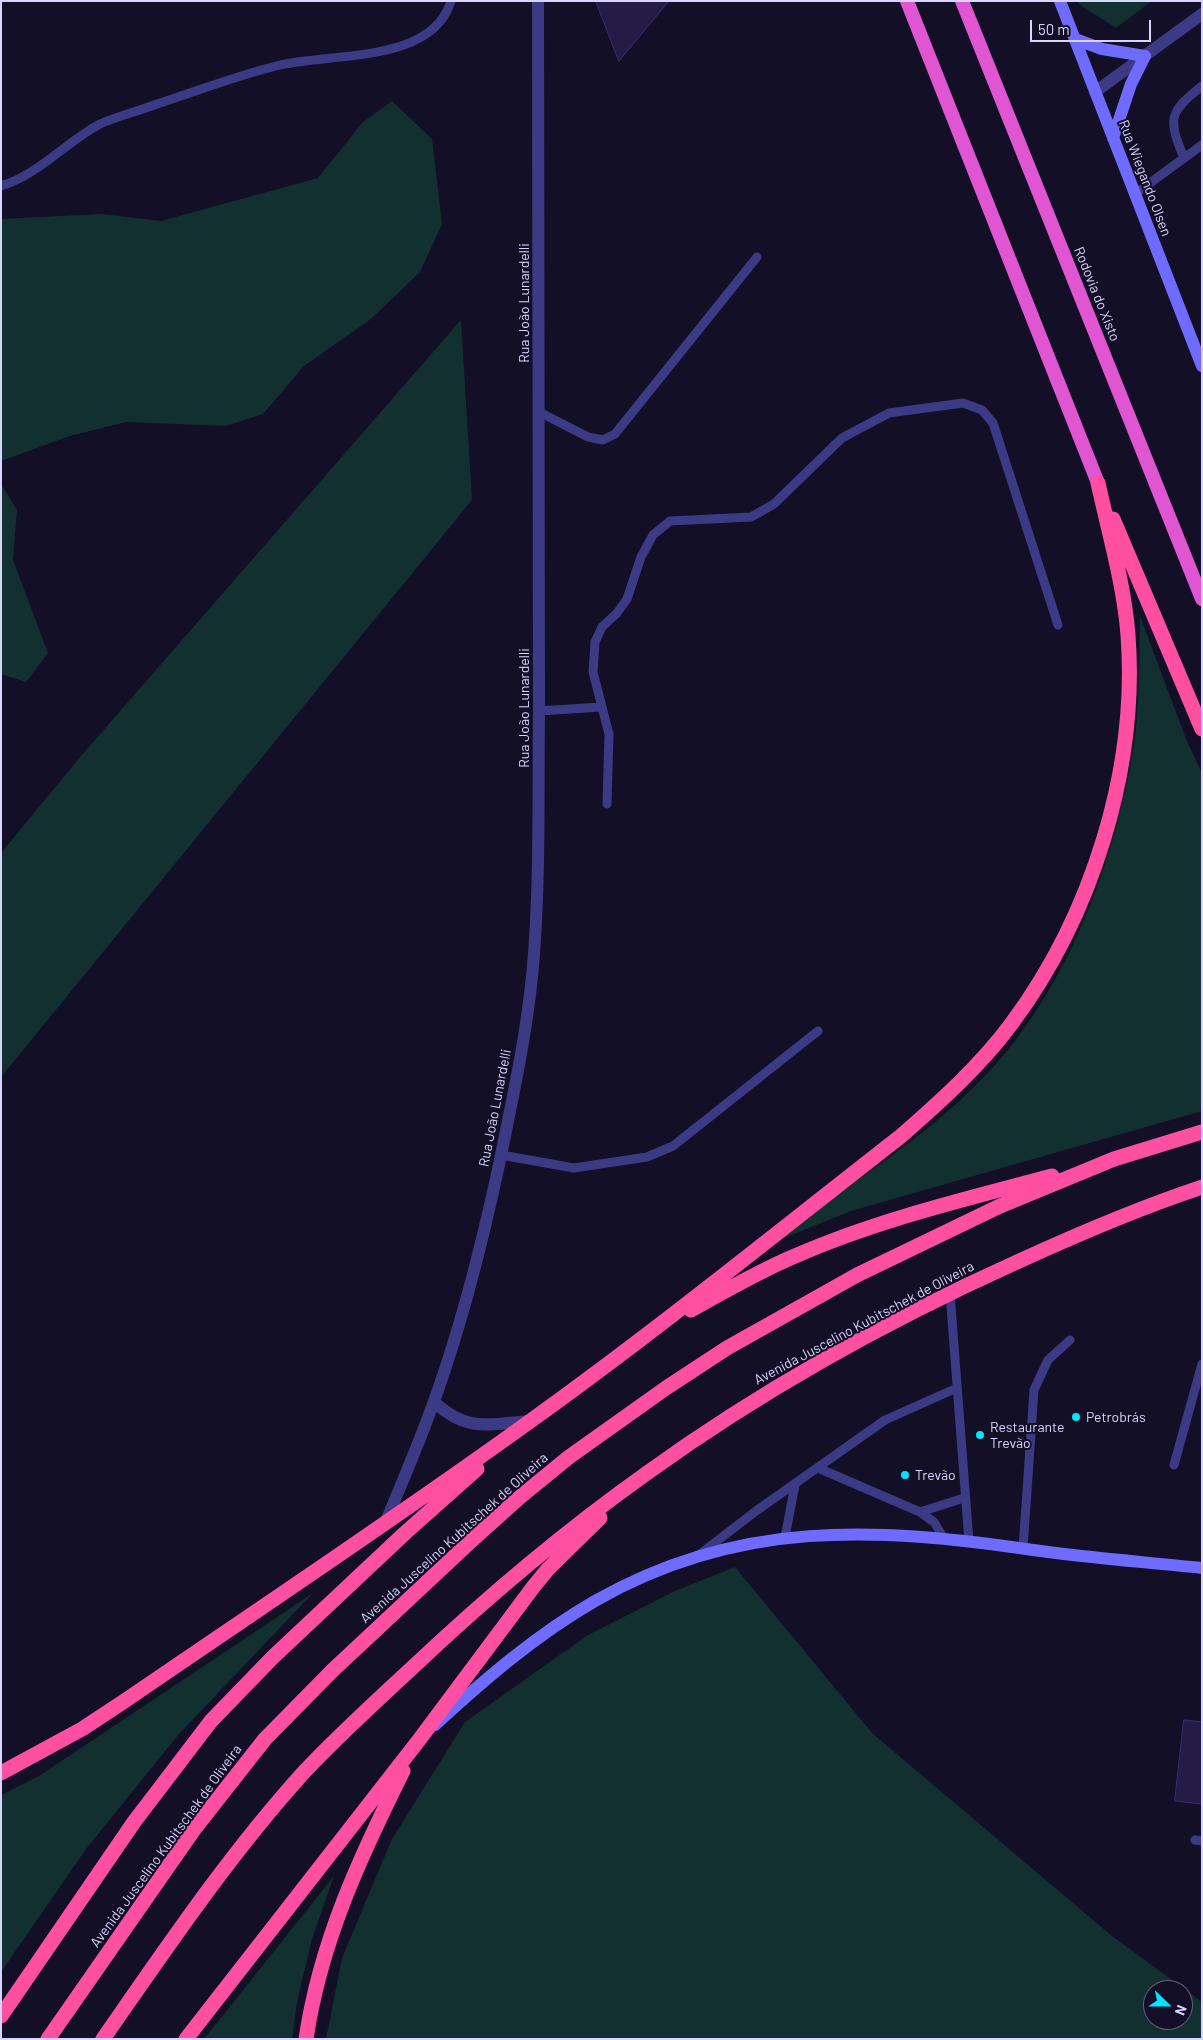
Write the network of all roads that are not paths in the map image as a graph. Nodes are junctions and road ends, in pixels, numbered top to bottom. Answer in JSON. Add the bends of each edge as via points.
{"nodes":[{"id":1,"x":451,"y":1,"type":"edge"},
{"id":2,"x":538,"y":1,"type":"edge"},
{"id":3,"x":907,"y":1,"type":"edge"},
{"id":4,"x":962,"y":1,"type":"edge"},
{"id":5,"x":1060,"y":1,"type":"edge"},
{"id":6,"x":1202,"y":14,"type":"edge"},
{"id":7,"x":1075,"y":39,"type":"junction"},
{"id":8,"x":1146,"y":56,"type":"junction"},
{"id":9,"x":1202,"y":86,"type":"edge"},
{"id":10,"x":1095,"y":92,"type":"junction"},
{"id":11,"x":1113,"y":138,"type":"junction"},
{"id":12,"x":1202,"y":145,"type":"edge"},
{"id":13,"x":1184,"y":158,"type":"junction"},
{"id":14,"x":1,"y":186,"type":"edge"},
{"id":15,"x":1135,"y":194,"type":"junction"},
{"id":16,"x":757,"y":257,"type":"dead end"},
{"id":17,"x":1202,"y":366,"type":"edge"},
{"id":18,"x":539,"y":412,"type":"junction"},
{"id":19,"x":1098,"y":483,"type":"junction"},
{"id":20,"x":1202,"y":599,"type":"edge"},
{"id":21,"x":1058,"y":625,"type":"dead end"},
{"id":22,"x":601,"y":707,"type":"junction"},
{"id":23,"x":539,"y":711,"type":"junction"},
{"id":24,"x":1202,"y":729,"type":"edge"},
{"id":25,"x":607,"y":804,"type":"dead end"},
{"id":26,"x":818,"y":1031,"type":"dead end"},
{"id":27,"x":1202,"y":1132,"type":"edge"},
{"id":28,"x":501,"y":1155,"type":"junction"},
{"id":29,"x":1114,"y":1159,"type":"junction"},
{"id":30,"x":1202,"y":1187,"type":"edge"},
{"id":31,"x":950,"y":1293,"type":"junction"},
{"id":32,"x":640,"y":1340,"type":"junction"},
{"id":33,"x":1070,"y":1340,"type":"dead end"},
{"id":34,"x":1202,"y":1364,"type":"edge"},
{"id":35,"x":957,"y":1388,"type":"junction"},
{"id":36,"x":434,"y":1402,"type":"junction"},
{"id":37,"x":530,"y":1421,"type":"junction"},
{"id":38,"x":1174,"y":1465,"type":"dead end"},
{"id":39,"x":818,"y":1468,"type":"junction"},
{"id":40,"x":645,"y":1474,"type":"junction"},
{"id":41,"x":795,"y":1485,"type":"junction"},
{"id":42,"x":964,"y":1498,"type":"junction"},
{"id":43,"x":920,"y":1512,"type":"junction"},
{"id":44,"x":385,"y":1524,"type":"junction"},
{"id":45,"x":785,"y":1537,"type":"junction"},
{"id":46,"x":944,"y":1540,"type":"junction"},
{"id":47,"x":969,"y":1542,"type":"junction"},
{"id":48,"x":1023,"y":1548,"type":"junction"},
{"id":49,"x":698,"y":1556,"type":"junction"},
{"id":50,"x":1202,"y":1568,"type":"edge"},
{"id":51,"x":419,"y":1740,"type":"junction"},
{"id":52,"x":1,"y":1773,"type":"edge"},
{"id":53,"x":1,"y":2016,"type":"edge"},
{"id":54,"x":48,"y":2039,"type":"edge"},
{"id":55,"x":103,"y":2039,"type":"edge"},
{"id":56,"x":186,"y":2039,"type":"edge"},
{"id":57,"x":306,"y":2039,"type":"edge"}],
"edges":[{"from":1,"to":14,"type":"lane","via":[[434,30],[398,48],[278,65],[101,124],[16,182]]},
{"from":2,"to":18,"type":"street","name":"Rua João Lunardelli"},
{"from":3,"to":19,"type":"highway"},
{"from":4,"to":20,"type":"highway","name":"Rodovia do Xisto"},
{"from":5,"to":7,"type":"main road","name":"Rua Wiegando Olsen"},
{"from":6,"to":8,"type":"street"},
{"from":7,"to":8,"type":"main road","via":[[1102,50]]},
{"from":7,"to":10,"type":"main road","name":"Rua Wiegando Olsen"},
{"from":8,"to":10,"type":"street"},
{"from":8,"to":11,"type":"main road","via":[[1131,84]]},
{"from":9,"to":13,"type":"lane","via":[[1182,102],[1173,118],[1174,133]]},
{"from":10,"to":11,"type":"main road","name":"Rua Wiegando Olsen"},
{"from":11,"to":15,"type":"main road","name":"Rua Wiegando Olsen"},
{"from":12,"to":13,"type":"lane"},
{"from":13,"to":15,"type":"lane"},
{"from":15,"to":17,"type":"main road","name":"Rua Wiegando Olsen"},
{"from":16,"to":18,"type":"lane","via":[[615,434],[603,440],[588,436]]},
{"from":18,"to":23,"type":"street","name":"Rua João Lunardelli"},
{"from":19,"to":24,"type":"highway"},
{"from":19,"to":32,"type":"highway","via":[[1122,592],[1128,634],[1129,695],[1126,739],[1114,799],[1096,865],[1074,920],[1044,975],[1012,1023],[934,1107]]},
{"from":21,"to":22,"type":"lane","via":[[993,423],[982,410],[963,403],[889,413],[842,438],[774,504],[751,517],[670,521],[653,535],[641,557],[627,599],[602,627],[594,642],[593,672]]},
{"from":22,"to":23,"type":"lane"},
{"from":22,"to":25,"type":"lane","via":[[610,734]]},
{"from":23,"to":28,"type":"street","name":"Rua João Lunardelli","via":[[534,956],[525,1027]]},
{"from":26,"to":28,"type":"lane","via":[[673,1146],[647,1156],[574,1168]]},
{"from":27,"to":29,"type":"highway","name":"Avenida Juscelino Kubitschek de Oliveira"},
{"from":28,"to":36,"type":"street","name":"Rua João Lunardelli","via":[[473,1272]]},
{"from":29,"to":32,"type":"highway","via":[[931,1208],[804,1252],[733,1286]]},
{"from":29,"to":54,"type":"highway","name":"Avenida Juscelino Kubitschek de Oliveira","via":[[923,1242],[784,1315],[659,1393],[520,1498],[333,1670],[265,1739],[190,1836]]},
{"from":30,"to":31,"type":"highway","name":"Avenida Juscelino Kubitschek de Oliveira","via":[[1058,1243]]},
{"from":31,"to":35,"type":"lane"},
{"from":31,"to":40,"type":"highway","name":"Avenida Juscelino Kubitschek de Oliveira","via":[[769,1392]]},
{"from":32,"to":37,"type":"highway"},
{"from":33,"to":48,"type":"lane","via":[[1048,1360],[1034,1390]]},
{"from":34,"to":38,"type":"lane"},
{"from":35,"to":39,"type":"lane","via":[[885,1420]]},
{"from":35,"to":42,"type":"lane"},
{"from":36,"to":37,"type":"street","via":[[448,1415],[473,1424]]},
{"from":36,"to":44,"type":"street","name":"Rua João Lunardelli"},
{"from":37,"to":44,"type":"highway"},
{"from":37,"to":53,"type":"highway","via":[[287,1644],[211,1721],[134,1822]]},
{"from":39,"to":41,"type":"lane"},
{"from":39,"to":43,"type":"lane"},
{"from":40,"to":51,"type":"highway","via":[[543,1575]]},
{"from":40,"to":55,"type":"highway","name":"Avenida Juscelino Kubitschek de Oliveira","via":[[553,1544],[491,1597],[305,1771],[210,1886]]},
{"from":41,"to":45,"type":"lane"},
{"from":41,"to":49,"type":"lane"},
{"from":42,"to":43,"type":"lane"},
{"from":42,"to":47,"type":"lane"},
{"from":43,"to":46,"type":"lane","via":[[934,1522]]},
{"from":44,"to":52,"type":"highway","via":[[82,1729]]},
{"from":45,"to":46,"type":"main road","via":[[866,1533]]},
{"from":45,"to":49,"type":"main road"},
{"from":46,"to":47,"type":"main road"},
{"from":47,"to":48,"type":"main road"},
{"from":48,"to":50,"type":"main road"},
{"from":49,"to":51,"type":"main road","via":[[632,1582],[556,1626],[479,1685]]},
{"from":51,"to":56,"type":"highway"},
{"from":51,"to":57,"type":"highway","via":[[372,1833],[335,1922],[320,1972]]}]}
